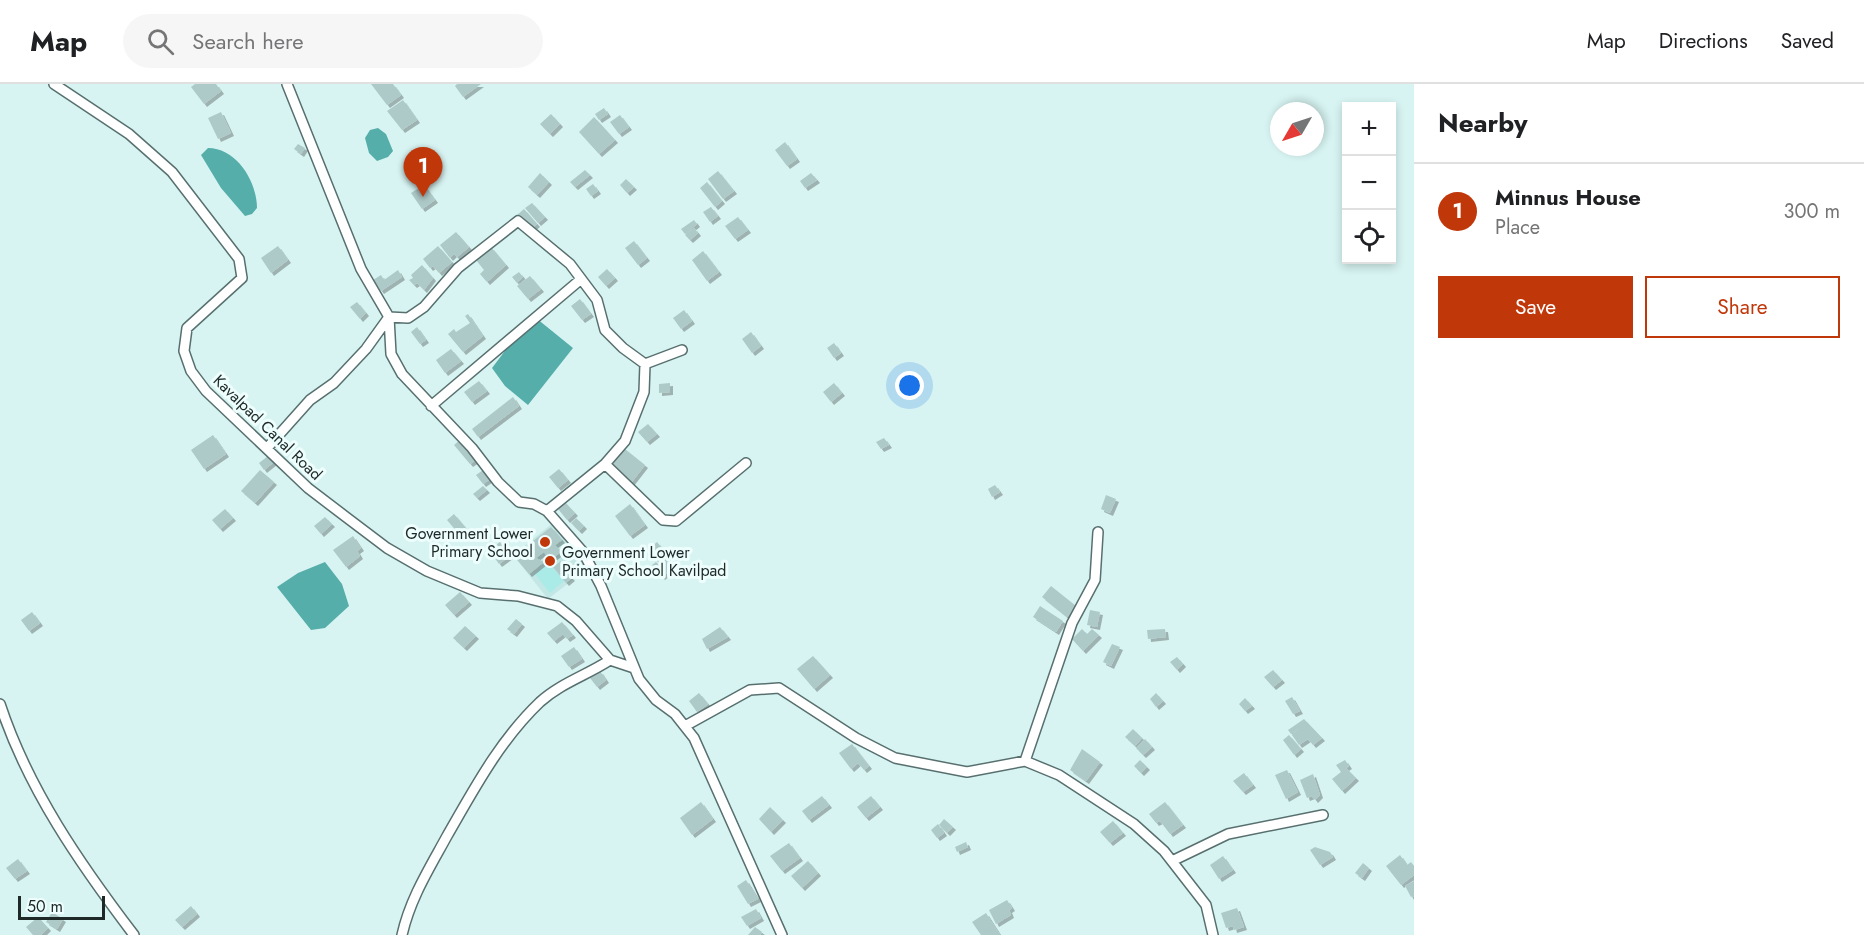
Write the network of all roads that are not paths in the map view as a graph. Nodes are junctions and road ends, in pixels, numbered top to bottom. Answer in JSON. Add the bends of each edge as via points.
{"nodes":[{"id":1,"x":54,"y":84,"type":"edge"},
{"id":2,"x":287,"y":84,"type":"edge"},
{"id":3,"x":580,"y":280,"type":"junction"},
{"id":4,"x":389,"y":318,"type":"junction"},
{"id":5,"x":682,"y":350,"type":"dead end"},
{"id":6,"x":645,"y":364,"type":"junction"},
{"id":7,"x":431,"y":406,"type":"junction"},
{"id":8,"x":268,"y":447,"type":"junction"},
{"id":9,"x":746,"y":463,"type":"dead end"},
{"id":10,"x":605,"y":464,"type":"junction"},
{"id":11,"x":547,"y":511,"type":"junction"},
{"id":12,"x":1098,"y":532,"type":"dead end"},
{"id":13,"x":610,"y":660,"type":"junction"},
{"id":14,"x":634,"y":668,"type":"junction"},
{"id":15,"x":0,"y":704,"type":"edge"},
{"id":16,"x":685,"y":726,"type":"junction"},
{"id":17,"x":1025,"y":762,"type":"junction"},
{"id":18,"x":1323,"y":815,"type":"dead end"},
{"id":19,"x":1172,"y":861,"type":"junction"},
{"id":20,"x":134,"y":935,"type":"edge"},
{"id":21,"x":402,"y":935,"type":"edge"},
{"id":22,"x":782,"y":935,"type":"edge"},
{"id":23,"x":1213,"y":935,"type":"edge"}],
"edges":[{"from":1,"to":8,"type":"street","name":"Kavalpad Canal Road","via":[[129,134],[172,172],[239,259],[242,278],[187,328],[184,351],[191,371],[206,391]]},
{"from":2,"to":4,"type":"street","via":[[361,269]]},
{"from":3,"to":4,"type":"street","via":[[570,264],[518,221],[458,268],[424,307],[408,318]]},
{"from":3,"to":6,"type":"street","via":[[597,300],[605,330]]},
{"from":3,"to":7,"type":"street"},
{"from":4,"to":7,"type":"street","via":[[391,354],[402,374]]},
{"from":4,"to":8,"type":"street","via":[[366,349],[334,383],[310,400]]},
{"from":5,"to":6,"type":"street"},
{"from":6,"to":10,"type":"street","via":[[644,392],[625,441]]},
{"from":7,"to":11,"type":"street","via":[[519,502]]},
{"from":8,"to":13,"type":"street","name":"Kavalpad Canal Road","via":[[308,488],[387,548],[427,571],[480,593],[518,596],[557,606],[576,621]]},
{"from":9,"to":10,"type":"street","via":[[676,521],[663,520]]},
{"from":10,"to":11,"type":"street"},
{"from":11,"to":14,"type":"street","via":[[583,552]]},
{"from":12,"to":17,"type":"street","via":[[1095,580],[1072,623]]},
{"from":13,"to":14,"type":"street"},
{"from":13,"to":21,"type":"street","via":[[566,683],[541,702],[500,748],[465,802],[421,884],[408,910]]},
{"from":14,"to":16,"type":"street","via":[[656,700]]},
{"from":15,"to":20,"type":"street","via":[[14,745],[56,822],[93,881]]},
{"from":16,"to":17,"type":"street","via":[[750,690],[779,688],[856,738],[895,758],[967,772]]},
{"from":16,"to":22,"type":"street","via":[[694,738]]},
{"from":17,"to":19,"type":"street","via":[[1059,775],[1134,824]]},
{"from":18,"to":19,"type":"street","via":[[1228,834]]},
{"from":19,"to":23,"type":"street","via":[[1206,905]]}]}
